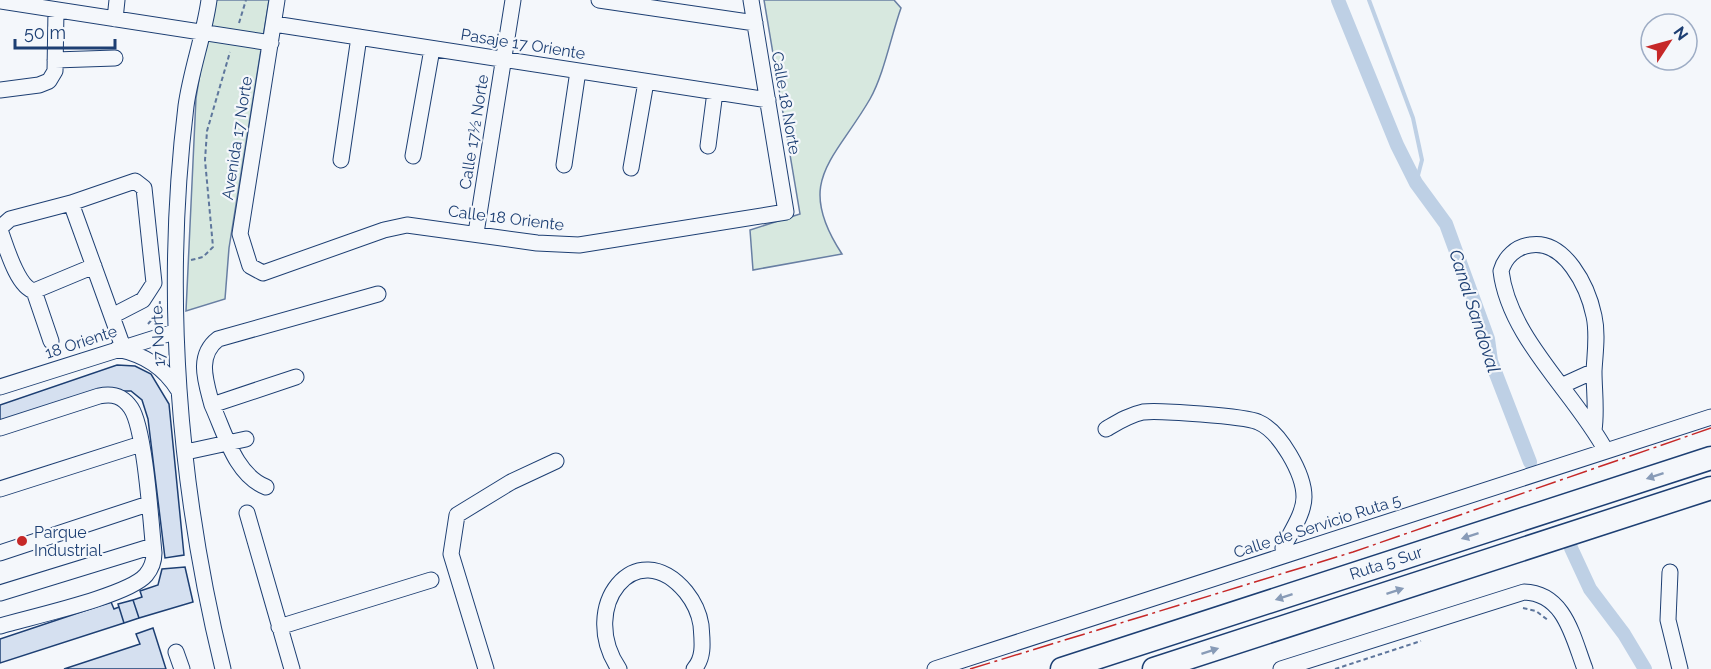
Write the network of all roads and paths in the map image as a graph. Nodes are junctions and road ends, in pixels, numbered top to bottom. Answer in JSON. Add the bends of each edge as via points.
{"nodes":[{"id":1,"x":117,"y":0,"type":"edge"},
{"id":2,"x":209,"y":0,"type":"edge"},
{"id":3,"x":277,"y":0,"type":"edge"},
{"id":4,"x":513,"y":0,"type":"edge"},
{"id":5,"x":599,"y":0,"type":"edge"},
{"id":6,"x":751,"y":0,"type":"edge"},
{"id":7,"x":0,"y":1,"type":"edge"},
{"id":8,"x":37,"y":4,"type":"edge"},
{"id":9,"x":56,"y":10,"type":"junction"},
{"id":10,"x":115,"y":19,"type":"junction"},
{"id":11,"x":754,"y":23,"type":"junction"},
{"id":12,"x":274,"y":24,"type":"junction"},
{"id":13,"x":204,"y":33,"type":"junction"},
{"id":14,"x":359,"y":37,"type":"junction"},
{"id":15,"x":271,"y":43,"type":"junction"},
{"id":16,"x":432,"y":49,"type":"junction"},
{"id":17,"x":115,"y":58,"type":"dead end"},
{"id":18,"x":55,"y":60,"type":"junction"},
{"id":19,"x":504,"y":60,"type":"junction"},
{"id":20,"x":578,"y":71,"type":"junction"},
{"id":21,"x":646,"y":82,"type":"junction"},
{"id":22,"x":0,"y":90,"type":"edge"},
{"id":23,"x":715,"y":92,"type":"junction"},
{"id":24,"x":768,"y":100,"type":"junction"},
{"id":25,"x":708,"y":146,"type":"dead end"},
{"id":26,"x":413,"y":156,"type":"dead end"},
{"id":27,"x":341,"y":160,"type":"dead end"},
{"id":28,"x":564,"y":165,"type":"dead end"},
{"id":29,"x":631,"y":168,"type":"dead end"},
{"id":30,"x":71,"y":203,"type":"junction"},
{"id":31,"x":786,"y":212,"type":"joint"},
{"id":32,"x":0,"y":229,"type":"edge"},
{"id":33,"x":476,"y":233,"type":"junction"},
{"id":34,"x":94,"y":266,"type":"junction"},
{"id":35,"x":263,"y":273,"type":"joint"},
{"id":36,"x":34,"y":291,"type":"junction"},
{"id":37,"x":378,"y":294,"type":"dead end"},
{"id":38,"x":112,"y":316,"type":"junction"},
{"id":39,"x":174,"y":332,"type":"junction"},
{"id":40,"x":51,"y":341,"type":"dead end"},
{"id":41,"x":120,"y":348,"type":"junction"},
{"id":42,"x":1594,"y":371,"type":"junction"},
{"id":43,"x":296,"y":377,"type":"dead end"},
{"id":44,"x":1,"y":383,"type":"edge"},
{"id":45,"x":1561,"y":386,"type":"junction"},
{"id":46,"x":180,"y":392,"type":"junction"},
{"id":47,"x":212,"y":405,"type":"junction"},
{"id":48,"x":1711,"y":417,"type":"edge"},
{"id":49,"x":0,"y":428,"type":"edge"},
{"id":50,"x":1106,"y":429,"type":"dead end"},
{"id":51,"x":1594,"y":430,"type":"junction"},
{"id":52,"x":246,"y":439,"type":"dead end"},
{"id":53,"x":230,"y":443,"type":"junction"},
{"id":54,"x":141,"y":444,"type":"junction"},
{"id":55,"x":1606,"y":451,"type":"junction"},
{"id":56,"x":186,"y":452,"type":"junction"},
{"id":57,"x":1711,"y":458,"type":"edge"},
{"id":58,"x":556,"y":461,"type":"dead end"},
{"id":59,"x":266,"y":487,"type":"dead end"},
{"id":60,"x":1711,"y":488,"type":"edge"},
{"id":61,"x":0,"y":489,"type":"edge"},
{"id":62,"x":148,"y":504,"type":"junction"},
{"id":63,"x":248,"y":513,"type":"dead end"},
{"id":64,"x":153,"y":546,"type":"junction"},
{"id":65,"x":0,"y":553,"type":"edge"},
{"id":66,"x":1285,"y":555,"type":"junction"},
{"id":67,"x":1670,"y":572,"type":"dead end"},
{"id":68,"x":430,"y":580,"type":"dead end"},
{"id":69,"x":0,"y":593,"type":"edge"},
{"id":70,"x":1522,"y":608,"type":"dead end"},
{"id":71,"x":1563,"y":616,"type":"junction"},
{"id":72,"x":0,"y":626,"type":"edge"},
{"id":73,"x":279,"y":627,"type":"junction"},
{"id":74,"x":1423,"y":640,"type":"dead end"},
{"id":75,"x":176,"y":652,"type":"dead end"},
{"id":76,"x":182,"y":669,"type":"edge"},
{"id":77,"x":223,"y":669,"type":"edge"},
{"id":78,"x":292,"y":669,"type":"edge"},
{"id":79,"x":486,"y":669,"type":"edge"},
{"id":80,"x":619,"y":669,"type":"edge"},
{"id":81,"x":694,"y":669,"type":"edge"},
{"id":82,"x":935,"y":669,"type":"edge"},
{"id":83,"x":1062,"y":669,"type":"edge"},
{"id":84,"x":1154,"y":669,"type":"edge"},
{"id":85,"x":1281,"y":669,"type":"edge"},
{"id":86,"x":1335,"y":669,"type":"edge"},
{"id":87,"x":1585,"y":669,"type":"edge"},
{"id":88,"x":1680,"y":669,"type":"edge"}],
"edges":[{"from":1,"to":10,"type":"street"},
{"from":2,"to":13,"type":"street","name":"17 Norte"},
{"from":3,"to":12,"type":"street","name":"Avenida 17 Norte"},
{"from":4,"to":19,"type":"street","name":"Calle 17½ Norte"},
{"from":5,"to":11,"type":"street"},
{"from":6,"to":11,"type":"street","name":"Calle 18 Norte"},
{"from":7,"to":8,"type":"street"},
{"from":8,"to":9,"type":"street"},
{"from":9,"to":10,"type":"street"},
{"from":9,"to":18,"type":"street"},
{"from":10,"to":13,"type":"street"},
{"from":11,"to":24,"type":"street","name":"Calle 18 Norte"},
{"from":12,"to":14,"type":"street","name":"Pasaje 17 Oriente"},
{"from":12,"to":15,"type":"street","name":"Avenida 17 Norte"},
{"from":13,"to":15,"type":"street"},
{"from":13,"to":39,"type":"street","name":"17 Norte","via":[[186,106]]},
{"from":14,"to":16,"type":"street","name":"Pasaje 17 Oriente"},
{"from":14,"to":27,"type":"street"},
{"from":15,"to":35,"type":"street","name":"Avenida 17 Norte","via":[[240,234],[250,266]]},
{"from":16,"to":19,"type":"street","name":"Pasaje 17 Oriente"},
{"from":16,"to":26,"type":"street"},
{"from":17,"to":18,"type":"street"},
{"from":18,"to":22,"type":"street","via":[[55,71],[49,81],[39,86]]},
{"from":19,"to":20,"type":"street","name":"Pasaje 17 Oriente"},
{"from":19,"to":33,"type":"street","name":"Calle 17½ Norte"},
{"from":20,"to":21,"type":"street","name":"Pasaje 17 Oriente"},
{"from":20,"to":28,"type":"street"},
{"from":21,"to":23,"type":"street","name":"Pasaje 17 Oriente"},
{"from":21,"to":29,"type":"street"},
{"from":23,"to":24,"type":"street","name":"Pasaje 17 Oriente"},
{"from":23,"to":25,"type":"street"},
{"from":24,"to":31,"type":"street","name":"Calle 18 Norte"},
{"from":30,"to":32,"type":"street","via":[[10,219]]},
{"from":30,"to":34,"type":"street"},
{"from":30,"to":38,"type":"street","via":[[135,180],[144,188],[153,284],[143,300]]},
{"from":31,"to":33,"type":"street","name":"Calle 18 Oriente","via":[[579,245]]},
{"from":32,"to":36,"type":"street","via":[[20,280]]},
{"from":33,"to":35,"type":"street","name":"Calle 18 Oriente","via":[[414,225],[397,227]]},
{"from":34,"to":36,"type":"street"},
{"from":34,"to":38,"type":"street"},
{"from":36,"to":40,"type":"street"},
{"from":37,"to":47,"type":"street","via":[[218,339],[210,345],[204,362]]},
{"from":38,"to":41,"type":"street"},
{"from":39,"to":41,"type":"street","name":"18 Oriente"},
{"from":39,"to":46,"type":"street","name":"17 Norte"},
{"from":41,"to":44,"type":"street","name":"18 Oriente"},
{"from":41,"to":46,"type":"street","via":[[155,364]]},
{"from":42,"to":45,"type":"street"},
{"from":42,"to":45,"type":"street","via":[[1594,316],[1585,289],[1566,258],[1541,243],[1516,250],[1503,263],[1502,279],[1529,339]]},
{"from":42,"to":51,"type":"street"},
{"from":43,"to":47,"type":"street"},
{"from":45,"to":51,"type":"street"},
{"from":46,"to":56,"type":"street","name":"17 Norte"},
{"from":47,"to":53,"type":"street"},
{"from":48,"to":55,"type":"street","name":"Calle de Servicio Ruta 5"},
{"from":49,"to":54,"type":"street","via":[[108,394],[124,400],[131,408]]},
{"from":50,"to":66,"type":"street","via":[[1126,417],[1146,412],[1258,422],[1281,440],[1303,481],[1305,500],[1283,548]]},
{"from":51,"to":55,"type":"street"},
{"from":52,"to":53,"type":"street"},
{"from":53,"to":56,"type":"street"},
{"from":53,"to":59,"type":"street","via":[[245,472]]},
{"from":54,"to":61,"type":"street"},
{"from":54,"to":62,"type":"street"},
{"from":55,"to":66,"type":"street","name":"Calle de Servicio Ruta 5"},
{"from":56,"to":77,"type":"street","name":"17 Norte","via":[[200,562]]},
{"from":57,"to":83,"type":"highway","name":"Ruta 5 Sur","one_way":true},
{"from":58,"to":79,"type":"street","via":[[511,482],[457,515],[451,554]]},
{"from":84,"to":60,"type":"highway","name":"Ruta 5 Sur","one_way":true},
{"from":62,"to":64,"type":"street"},
{"from":62,"to":65,"type":"street"},
{"from":63,"to":73,"type":"street"},
{"from":64,"to":69,"type":"street"},
{"from":64,"to":72,"type":"street","via":[[154,560],[146,575],[126,588]]},
{"from":66,"to":82,"type":"street","name":"Calle de Servicio Ruta 5"},
{"from":67,"to":88,"type":"street","via":[[1668,620]]},
{"from":68,"to":73,"type":"street"},
{"from":70,"to":71,"type":"path","via":[[1536,610],[1548,621]]},
{"from":71,"to":85,"type":"street","via":[[1546,597],[1517,593]]},
{"from":71,"to":87,"type":"street"},
{"from":73,"to":78,"type":"street"},
{"from":74,"to":86,"type":"path"},
{"from":75,"to":76,"type":"street"},
{"from":80,"to":81,"type":"street","via":[[603,627],[605,609],[617,585],[626,577],[649,570],[672,579],[696,606],[702,653]]}]}
